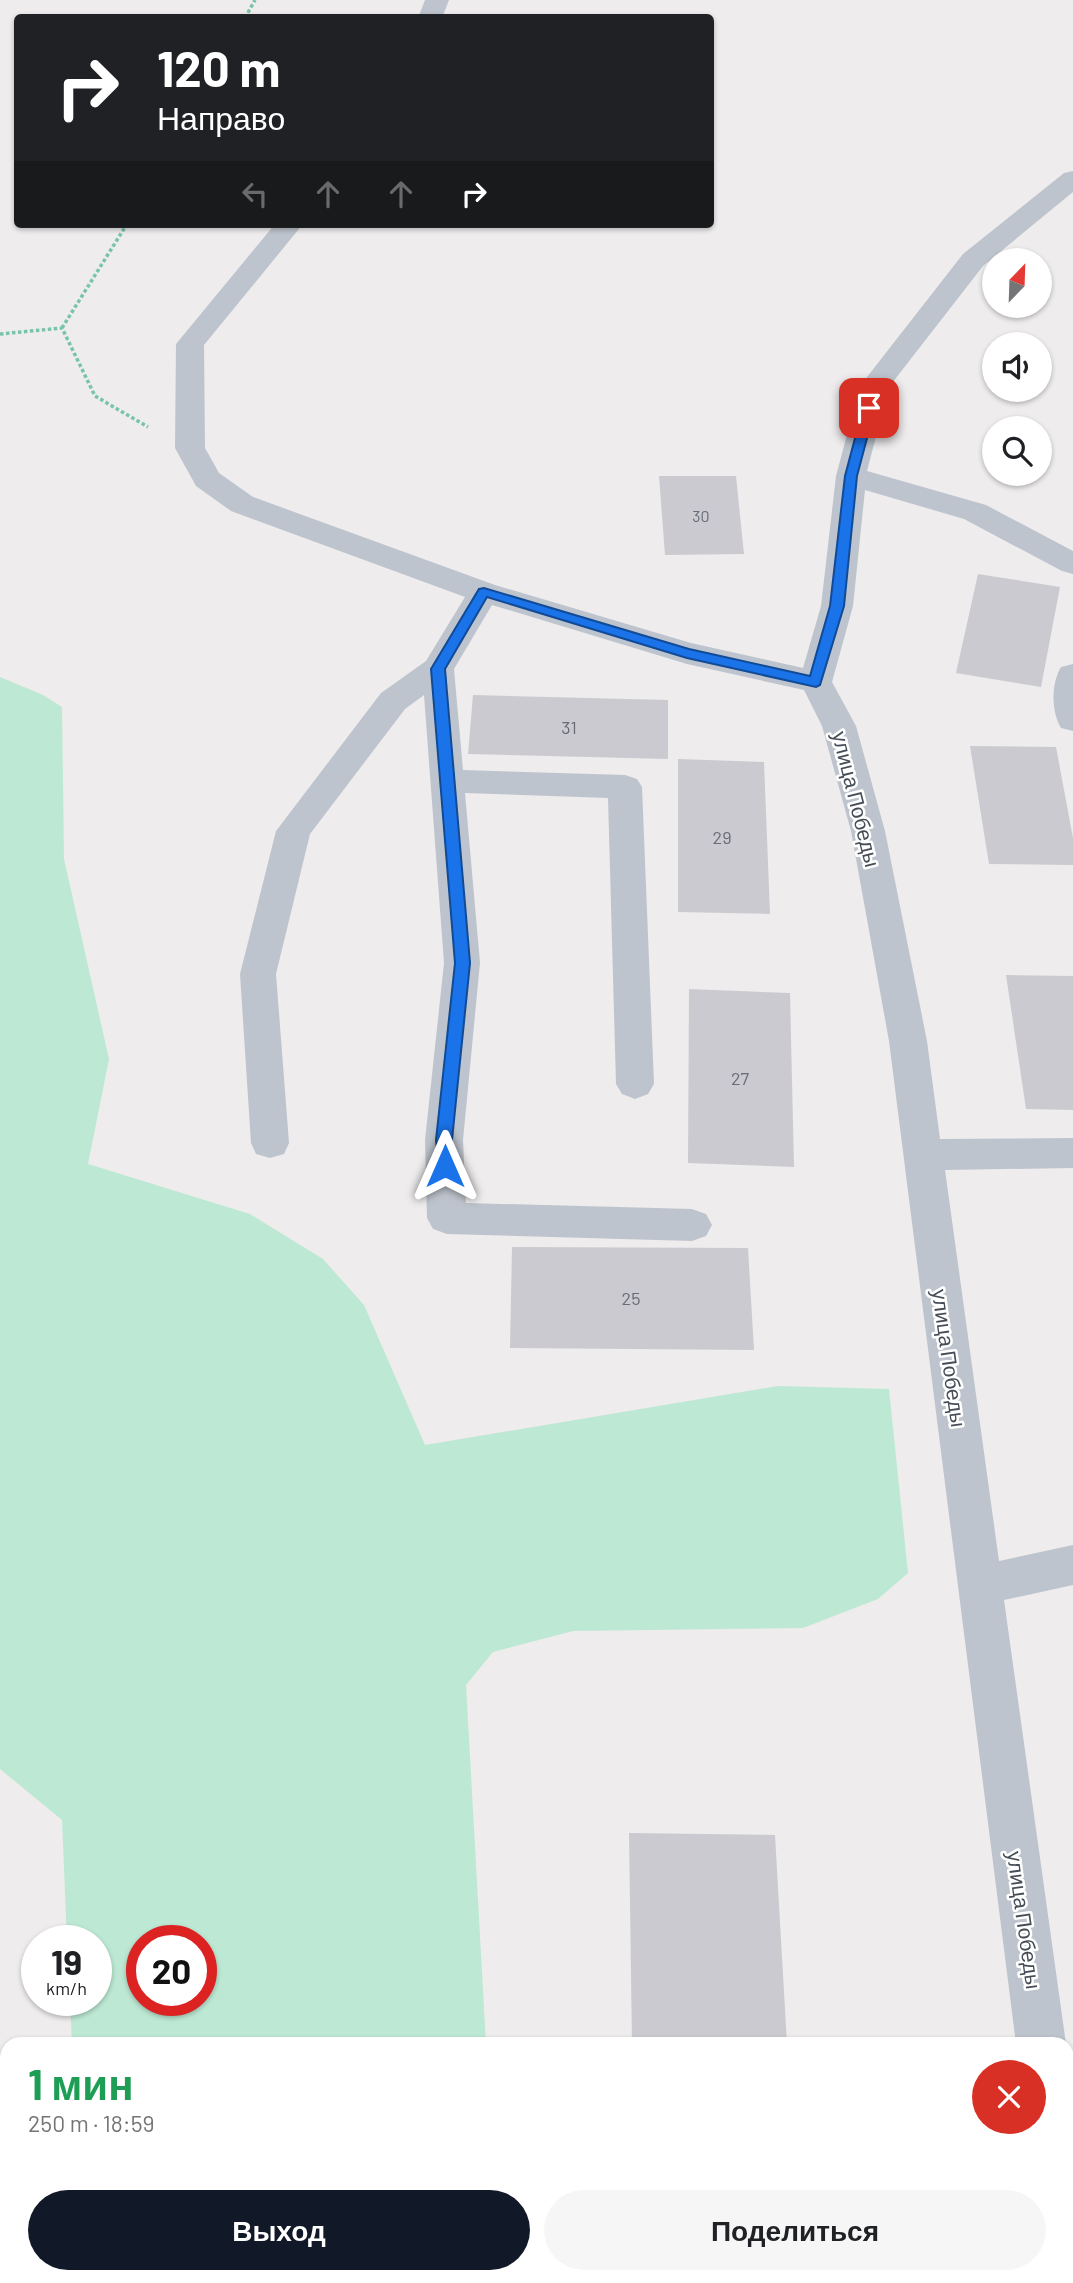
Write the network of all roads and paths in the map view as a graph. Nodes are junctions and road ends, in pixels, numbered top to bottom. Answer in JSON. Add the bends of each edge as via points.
{"nodes":[{"id":1,"x":1073,"y":179,"type":"edge"},
{"id":2,"x":124,"y":228,"type":"edge"},
{"id":3,"x":286,"y":228,"type":"edge"},
{"id":4,"x":62,"y":328,"type":"junction"},
{"id":5,"x":0,"y":334,"type":"edge"},
{"id":6,"x":190,"y":448,"type":"junction"},
{"id":7,"x":851,"y":476,"type":"junction"},
{"id":8,"x":1073,"y":564,"type":"edge"},
{"id":9,"x":484,"y":592,"type":"junction"},
{"id":10,"x":438,"y":669,"type":"junction"},
{"id":11,"x":1073,"y":675,"type":"edge"},
{"id":12,"x":816,"y":682,"type":"junction"},
{"id":13,"x":1073,"y":720,"type":"edge"},
{"id":14,"x":448,"y":781,"type":"junction"},
{"id":15,"x":635,"y":1084,"type":"dead end"},
{"id":16,"x":270,"y":1143,"type":"dead end"},
{"id":17,"x":1073,"y":1153,"type":"edge"},
{"id":18,"x":923,"y":1155,"type":"junction"},
{"id":19,"x":692,"y":1225,"type":"dead end"},
{"id":20,"x":1073,"y":1565,"type":"edge"},
{"id":21,"x":980,"y":1584,"type":"junction"},
{"id":22,"x":1040,"y":2037,"type":"edge"}],
"edges":[{"from":1,"to":7,"type":"street","via":[[974,260],[874,386]]},
{"from":2,"to":4,"type":"path"},
{"from":3,"to":6,"type":"street","via":[[190,344]]},
{"from":4,"to":5,"type":"path"},
{"from":4,"to":6,"type":"path","via":[[95,396]]},
{"from":6,"to":9,"type":"street","via":[[206,479],[242,504]]},
{"from":7,"to":8,"type":"street","via":[[975,512]]},
{"from":7,"to":12,"type":"street","via":[[837,606]]},
{"from":9,"to":10,"type":"street"},
{"from":9,"to":12,"type":"street","via":[[687,653]]},
{"from":10,"to":14,"type":"street"},
{"from":10,"to":16,"type":"street","via":[[393,701],[293,831],[258,974]]},
{"from":11,"to":13,"type":"street"},
{"from":12,"to":18,"type":"street","name":"улица Победы","via":[[839,726],[868,831],[908,1041]]},
{"from":14,"to":15,"type":"street","via":[[625,787]]},
{"from":14,"to":19,"type":"street","via":[[462,963],[444,1140],[447,1218]]},
{"from":17,"to":18,"type":"street"},
{"from":18,"to":21,"type":"street","name":"улица Победы"},
{"from":20,"to":21,"type":"street"},
{"from":21,"to":22,"type":"street","name":"улица Победы"}]}
